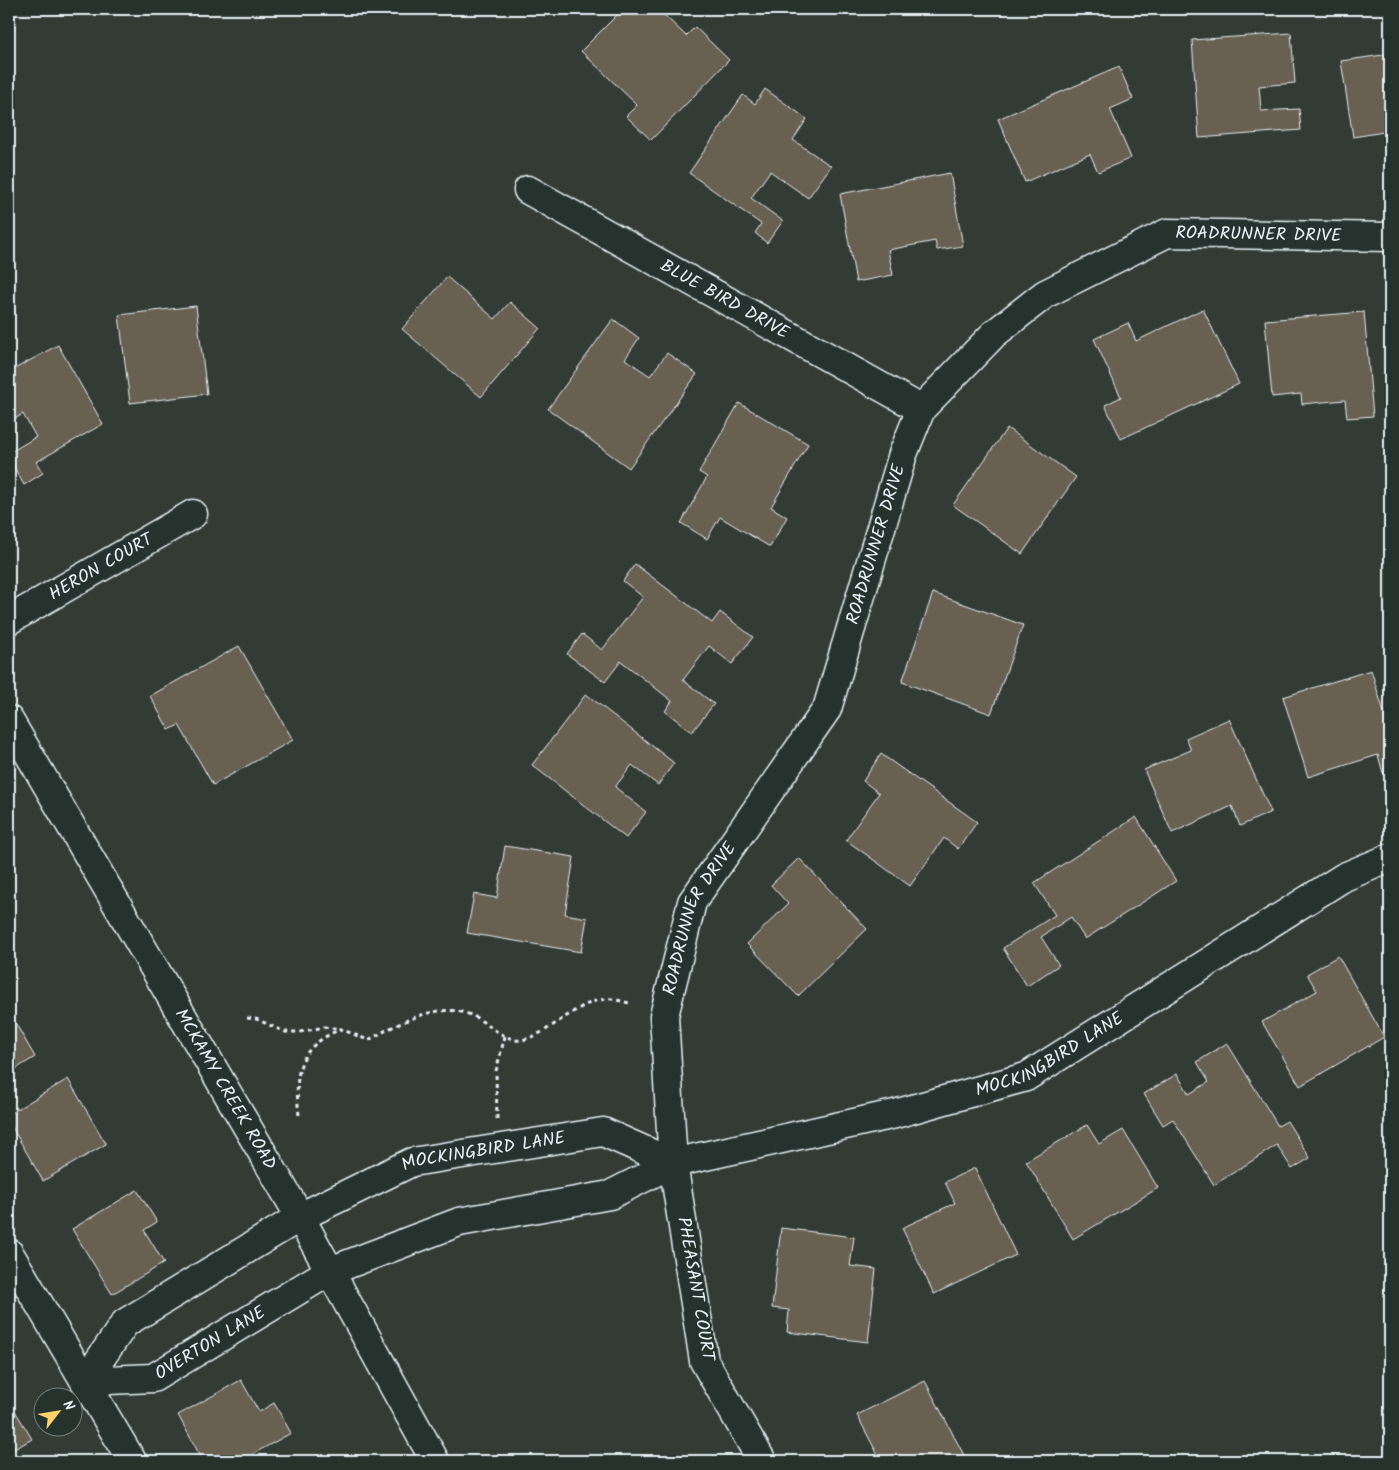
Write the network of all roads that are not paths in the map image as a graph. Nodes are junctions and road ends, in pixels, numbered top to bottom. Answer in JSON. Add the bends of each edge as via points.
{"nodes":[{"id":1,"x":528,"y":190,"type":"dead end"},
{"id":2,"x":1390,"y":237,"type":"edge"},
{"id":3,"x":921,"y":408,"type":"junction"},
{"id":4,"x":193,"y":514,"type":"dead end"},
{"id":5,"x":9,"y":620,"type":"edge"},
{"id":6,"x":9,"y":720,"type":"edge"},
{"id":7,"x":1390,"y":858,"type":"edge"},
{"id":8,"x":673,"y":1163,"type":"junction"},
{"id":9,"x":300,"y":1217,"type":"junction"},
{"id":10,"x":9,"y":1253,"type":"edge"},
{"id":11,"x":330,"y":1271,"type":"junction"},
{"id":12,"x":85,"y":1382,"type":"junction"},
{"id":13,"x":132,"y":1461,"type":"edge"},
{"id":14,"x":435,"y":1461,"type":"edge"},
{"id":15,"x":762,"y":1461,"type":"edge"}],
"edges":[{"from":1,"to":3,"type":"street","name":"BLUE BIRD DRIVE"},
{"from":2,"to":3,"type":"street","name":"ROADRUNNER DRIVE","via":[[1167,233],[1045,294],[994,334]]},
{"from":3,"to":8,"type":"street","name":"ROADRUNNER DRIVE","via":[[903,454],[827,710],[692,902],[664,1016]]},
{"from":4,"to":5,"type":"street","name":"HERON COURT"},
{"from":6,"to":9,"type":"street","name":"MCKAMY CREEK ROAD"},
{"from":7,"to":8,"type":"street","name":"MOCKINGBIRD LANE","via":[[1344,877],[1026,1076],[895,1114]]},
{"from":8,"to":9,"type":"street","name":"MOCKINGBIRD LANE","via":[[603,1132],[412,1162]]},
{"from":8,"to":11,"type":"street","name":"MOCKINGBIRD LANE","via":[[610,1195],[459,1222]]},
{"from":8,"to":15,"type":"street","name":"PHEASANT COURT","via":[[704,1361]]},
{"from":9,"to":11,"type":"street","name":"MCKAMY CREEK ROAD"},
{"from":9,"to":12,"type":"street","via":[[125,1323]]},
{"from":10,"to":12,"type":"street"},
{"from":11,"to":12,"type":"street","name":"OVERTON LANE","via":[[153,1378]]},
{"from":11,"to":14,"type":"street","name":"MCKAMY CREEK ROAD"},
{"from":12,"to":13,"type":"street"}]}
